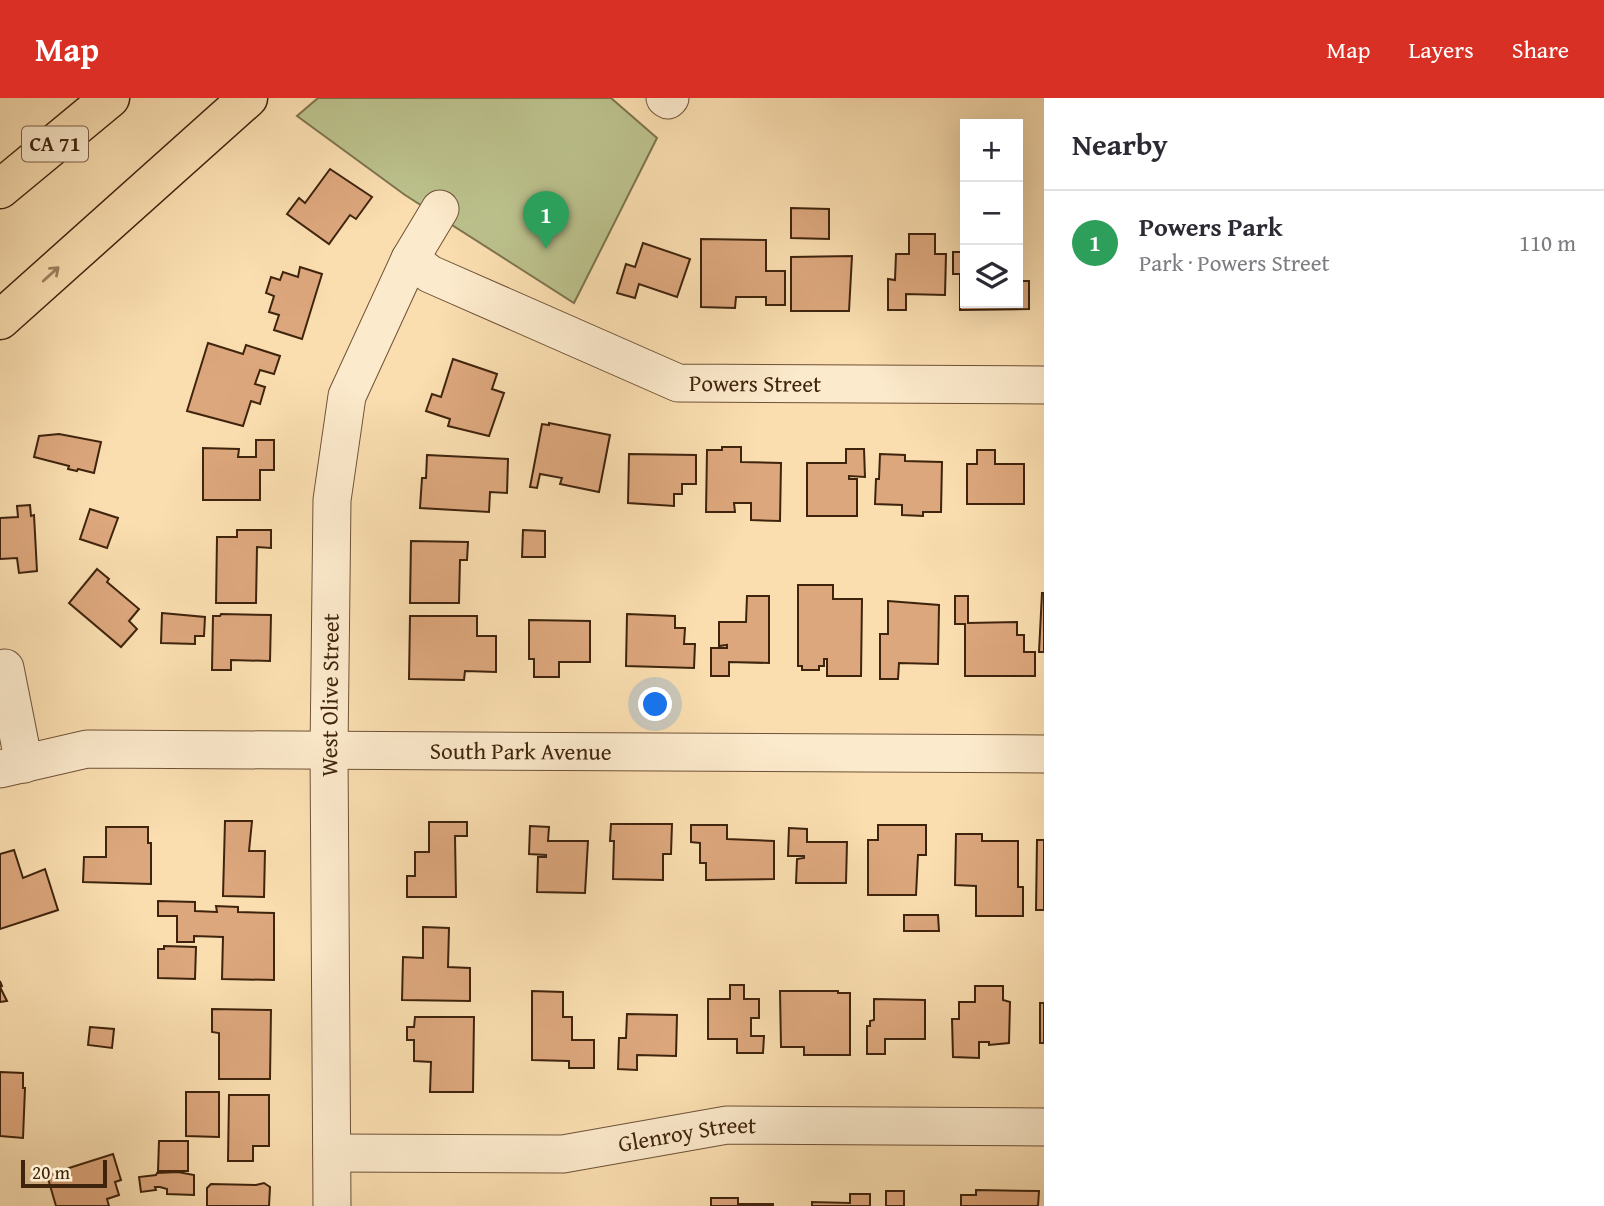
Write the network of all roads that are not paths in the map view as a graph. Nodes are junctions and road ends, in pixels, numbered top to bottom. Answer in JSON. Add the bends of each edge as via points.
{"nodes":[{"id":1,"x":110,"y":98,"type":"edge"},
{"id":2,"x":247,"y":98,"type":"edge"},
{"id":3,"x":665,"y":98,"type":"edge"},
{"id":4,"x":670,"y":98,"type":"edge"},
{"id":5,"x":0,"y":189,"type":"edge"},
{"id":6,"x":440,"y":209,"type":"dead end"},
{"id":7,"x":410,"y":259,"type":"junction"},
{"id":8,"x":0,"y":320,"type":"edge"},
{"id":9,"x":1044,"y":384,"type":"edge"},
{"id":10,"x":5,"y":668,"type":"dead end"},
{"id":11,"x":329,"y":751,"type":"junction"},
{"id":12,"x":1044,"y":754,"type":"edge"},
{"id":13,"x":12,"y":767,"type":"edge"},
{"id":14,"x":1044,"y":1127,"type":"edge"},
{"id":15,"x":332,"y":1153,"type":"junction"},
{"id":16,"x":332,"y":1206,"type":"edge"}],
"edges":[{"from":1,"to":5,"type":"highway","number":"CA 71"},
{"from":8,"to":2,"type":"highway","one_way":true},
{"from":3,"to":4,"type":"street"},
{"from":6,"to":7,"type":"street","name":"West Olive Street"},
{"from":7,"to":9,"type":"street","name":"Powers Street","via":[[430,274],[678,383]]},
{"from":7,"to":11,"type":"street","name":"West Olive Street","via":[[347,396],[332,500]]},
{"from":10,"to":13,"type":"street"},
{"from":11,"to":12,"type":"street","name":"South Park Avenue"},
{"from":11,"to":13,"type":"street","name":"South Park Avenue","via":[[87,749]]},
{"from":11,"to":15,"type":"street","name":"West Olive Street"},
{"from":14,"to":15,"type":"street","name":"Glenroy Street","via":[[727,1125],[563,1154]]},
{"from":15,"to":16,"type":"street","name":"West Olive Street"}]}
